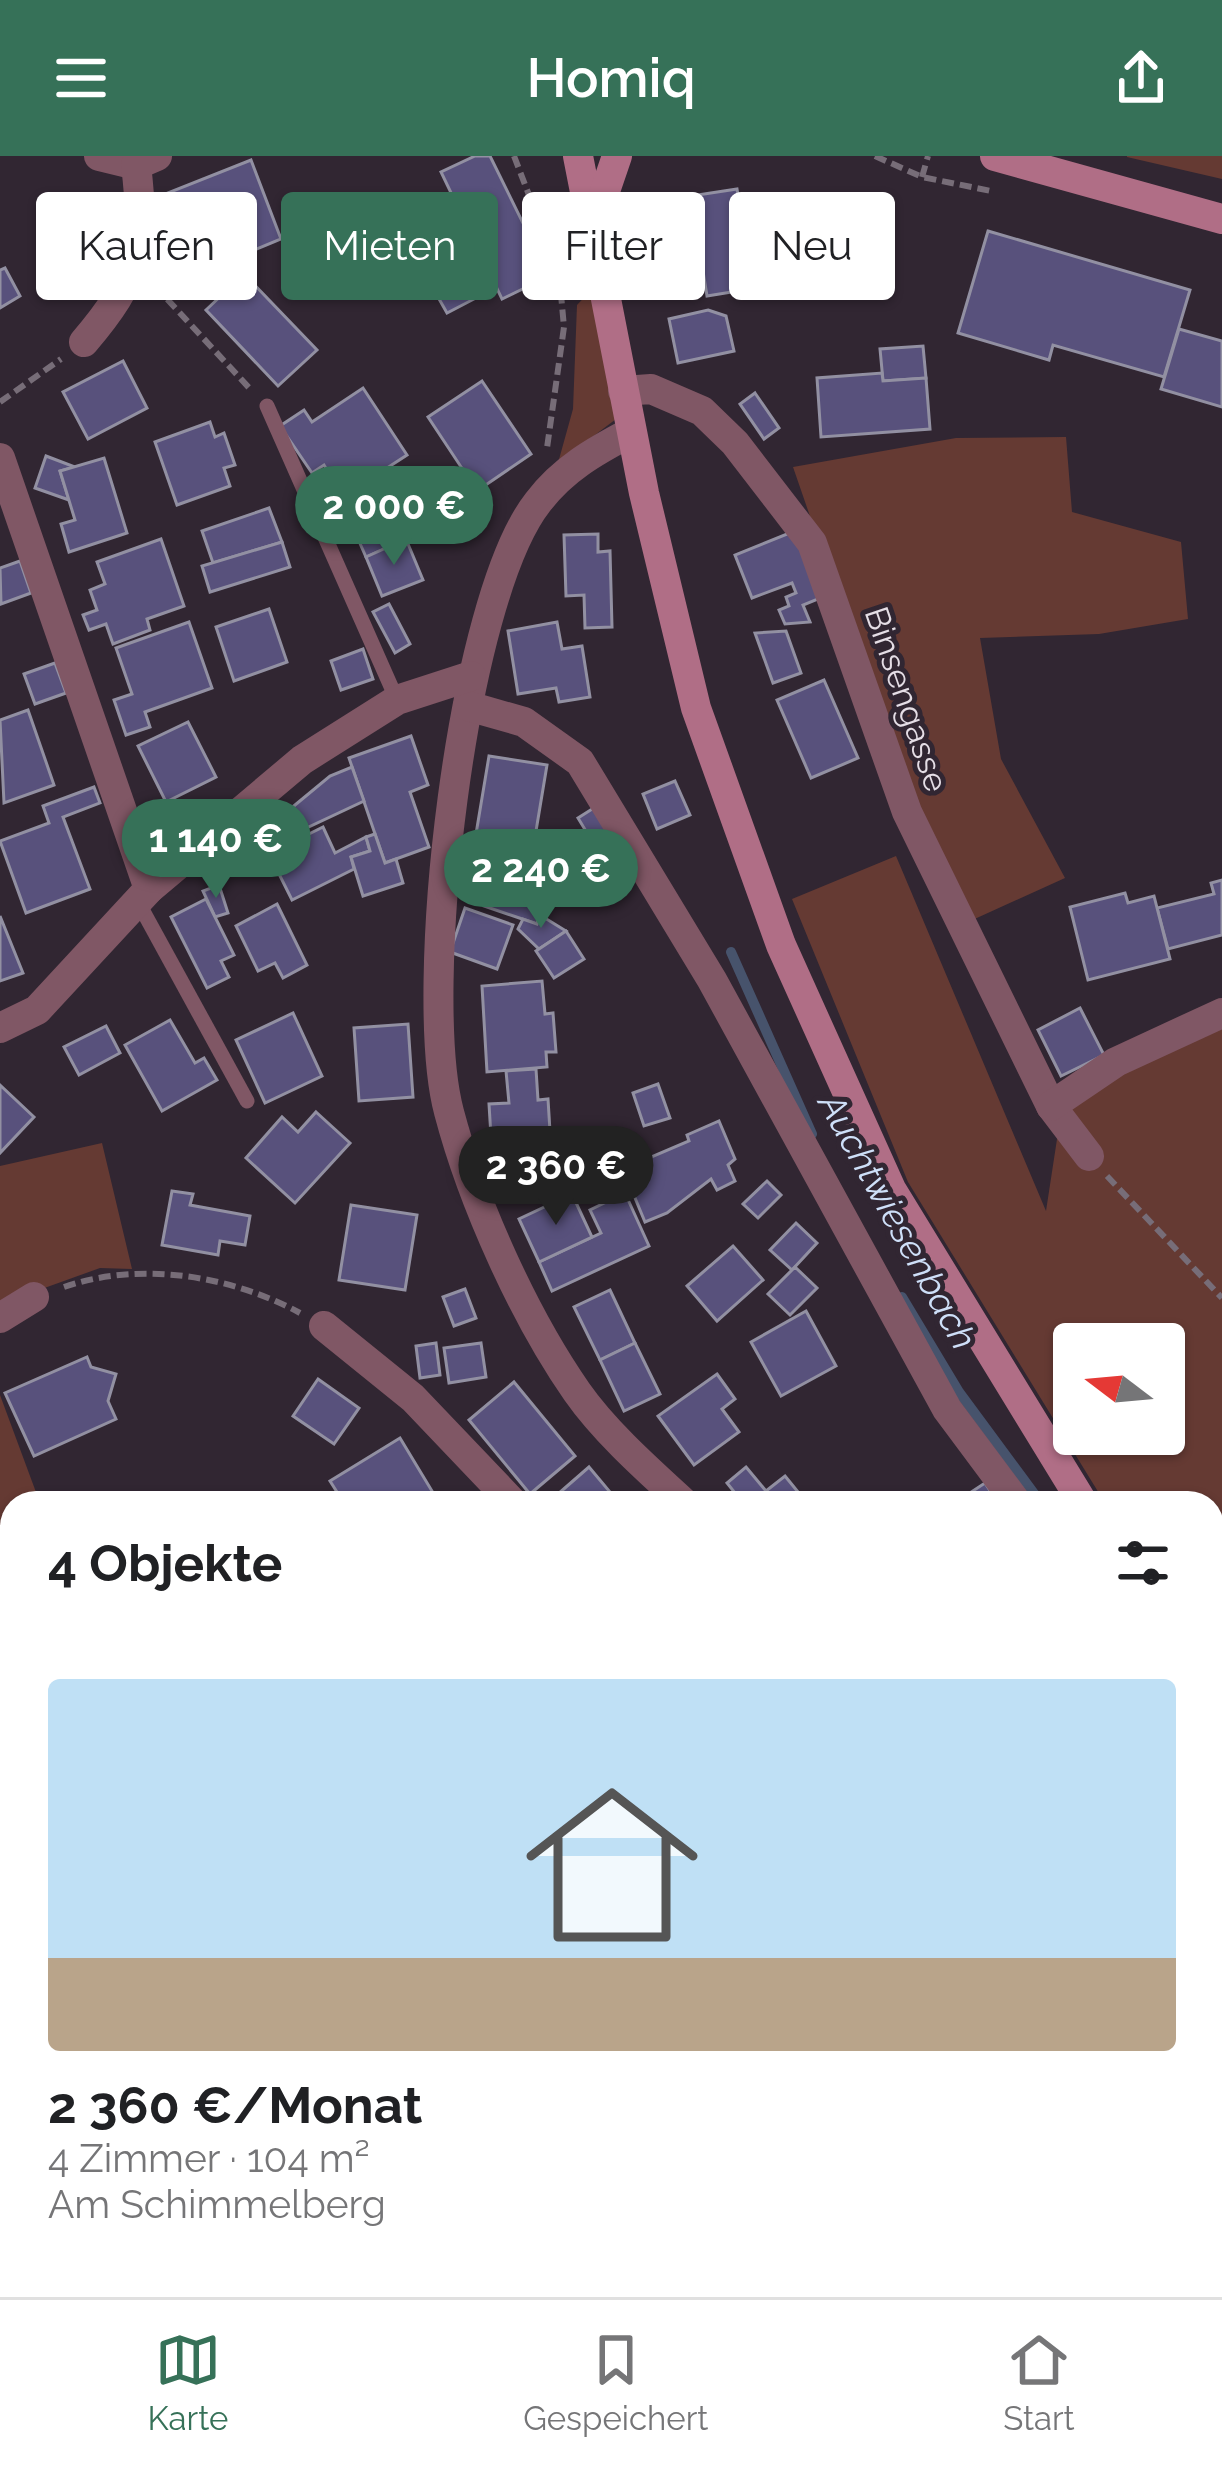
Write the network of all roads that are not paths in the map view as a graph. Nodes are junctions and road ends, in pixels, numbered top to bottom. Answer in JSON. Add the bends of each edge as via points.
{"nodes":[{"id":1,"x":99,"y":156,"type":"edge"},
{"id":2,"x":578,"y":156,"type":"edge"},
{"id":3,"x":617,"y":156,"type":"edge"},
{"id":4,"x":995,"y":156,"type":"edge"},
{"id":5,"x":147,"y":160,"type":"edge"},
{"id":6,"x":585,"y":192,"type":"edge"},
{"id":7,"x":604,"y":192,"type":"edge"},
{"id":8,"x":1222,"y":219,"type":"edge"},
{"id":9,"x":606,"y":300,"type":"edge"},
{"id":10,"x":84,"y":342,"type":"road end"},
{"id":11,"x":623,"y":391,"type":"junction"},
{"id":12,"x":267,"y":406,"type":"road end"},
{"id":13,"x":631,"y":432,"type":"junction"},
{"id":14,"x":0,"y":458,"type":"edge"},
{"id":15,"x":469,"y":691,"type":"junction"},
{"id":16,"x":397,"y":700,"type":"junction"},
{"id":17,"x":143,"y":896,"type":"junction"},
{"id":18,"x":1222,"y":1013,"type":"edge"},
{"id":19,"x":0,"y":1028,"type":"edge"},
{"id":20,"x":247,"y":1101,"type":"dead end"},
{"id":21,"x":1051,"y":1106,"type":"junction"},
{"id":22,"x":1089,"y":1156,"type":"road end"},
{"id":23,"x":34,"y":1297,"type":"road end"},
{"id":24,"x":0,"y":1318,"type":"edge"},
{"id":25,"x":324,"y":1326,"type":"road end"},
{"id":26,"x":503,"y":1491,"type":"edge"},
{"id":27,"x":660,"y":1491,"type":"edge"},
{"id":28,"x":1007,"y":1491,"type":"edge"},
{"id":29,"x":1076,"y":1491,"type":"edge"}],
"edges":[{"from":1,"to":5,"type":"street"},
{"from":2,"to":6,"type":"street"},
{"from":3,"to":7,"type":"street"},
{"from":4,"to":8,"type":"street"},
{"from":5,"to":10,"type":"street","via":[[136,265]]},
{"from":9,"to":11,"type":"street"},
{"from":11,"to":13,"type":"street"},
{"from":11,"to":21,"type":"street","name":"Binsengasse","via":[[651,389],[702,411],[812,543],[907,812]]},
{"from":12,"to":16,"type":"lane"},
{"from":13,"to":15,"type":"street","via":[[580,458],[537,503],[520,532]]},
{"from":13,"to":29,"type":"street","via":[[696,708],[781,945],[891,1189]]},
{"from":14,"to":17,"type":"street"},
{"from":15,"to":16,"type":"street"},
{"from":15,"to":27,"type":"street","via":[[438,967],[448,1109],[478,1197],[550,1349]]},
{"from":15,"to":28,"type":"street","via":[[580,762],[712,980],[947,1409]]},
{"from":16,"to":17,"type":"street","via":[[302,760]]},
{"from":17,"to":19,"type":"street","via":[[37,1010]]},
{"from":17,"to":20,"type":"lane"},
{"from":18,"to":21,"type":"street","via":[[1115,1062]]},
{"from":21,"to":22,"type":"street","name":"Binsengasse"},
{"from":23,"to":24,"type":"street"},
{"from":25,"to":26,"type":"street","via":[[413,1397]]}]}
